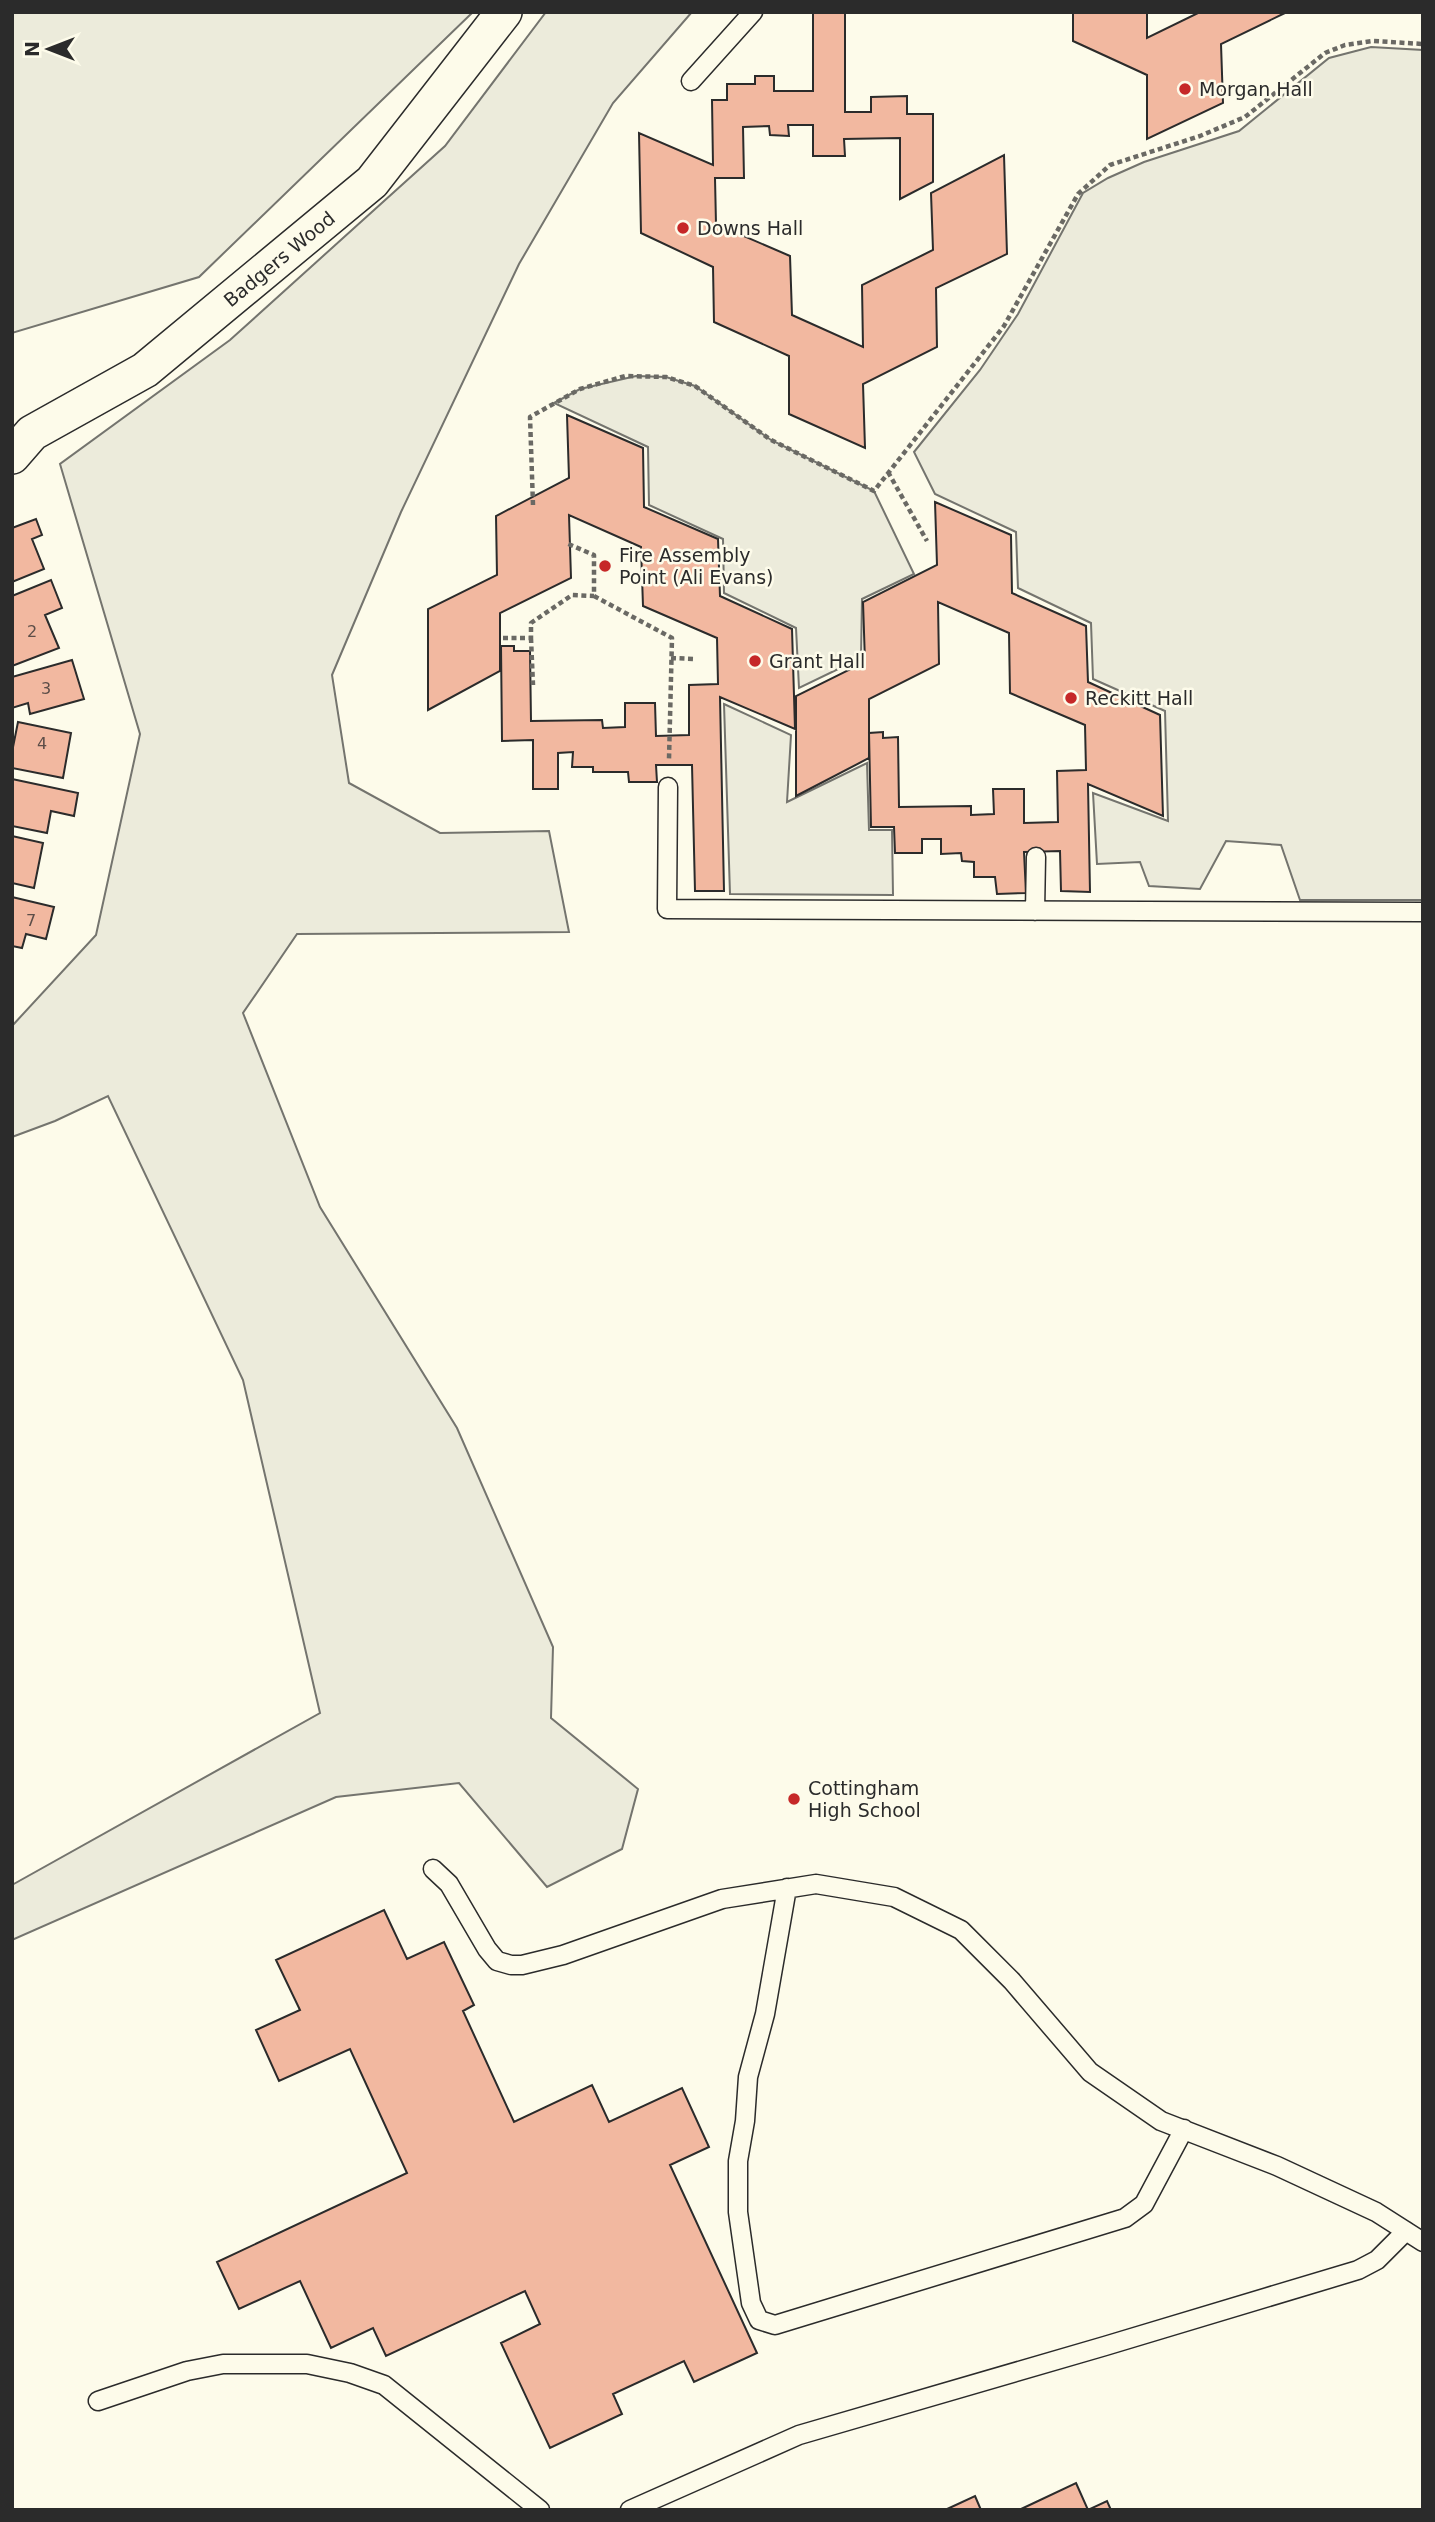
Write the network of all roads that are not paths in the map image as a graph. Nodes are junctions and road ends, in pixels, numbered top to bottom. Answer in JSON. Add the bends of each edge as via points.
{"nodes":[{"id":1,"x":504,"y":12,"type":"edge"},
{"id":2,"x":753,"y":12,"type":"edge"},
{"id":3,"x":691,"y":81,"type":"dead end"},
{"id":4,"x":12,"y":456,"type":"edge"},
{"id":5,"x":668,"y":787,"type":"road end"},
{"id":6,"x":1036,"y":857,"type":"dead end"},
{"id":7,"x":1035,"y":911,"type":"junction"},
{"id":8,"x":1423,"y":912,"type":"edge"},
{"id":9,"x":433,"y":1869,"type":"dead end"},
{"id":10,"x":787,"y":1888,"type":"junction"},
{"id":11,"x":1184,"y":2129,"type":"junction"},
{"id":12,"x":1406,"y":2231,"type":"junction"},
{"id":13,"x":1423,"y":2242,"type":"edge"},
{"id":14,"x":97,"y":2401,"type":"dead end"},
{"id":15,"x":540,"y":2510,"type":"edge"},
{"id":16,"x":630,"y":2510,"type":"edge"}],
"edges":[{"from":1,"to":4,"type":"street","name":"Badgers Wood","via":[[372,182],[145,370],[32,433]]},
{"from":2,"to":3,"type":"lane"},
{"from":5,"to":7,"type":"lane","via":[[667,909]]},
{"from":6,"to":7,"type":"lane"},
{"from":7,"to":8,"type":"lane"},
{"from":9,"to":10,"type":"lane","via":[[449,1884],[487,1949],[497,1961],[511,1965],[563,1955],[722,1899]]},
{"from":10,"to":11,"type":"lane","via":[[816,1884],[894,1897],[961,1930],[1090,2072],[1161,2121]]},
{"from":10,"to":11,"type":"lane","via":[[765,2014],[748,2077],[738,2161],[738,2212],[751,2303],[759,2320],[775,2325],[1125,2218],[1144,2204]]},
{"from":11,"to":12,"type":"lane","via":[[1277,2166]]},
{"from":12,"to":13,"type":"lane"},
{"from":12,"to":16,"type":"lane","via":[[1377,2260],[1358,2270],[799,2435]]},
{"from":14,"to":15,"type":"lane","via":[[223,2364],[307,2364],[350,2373],[384,2385]]}]}
